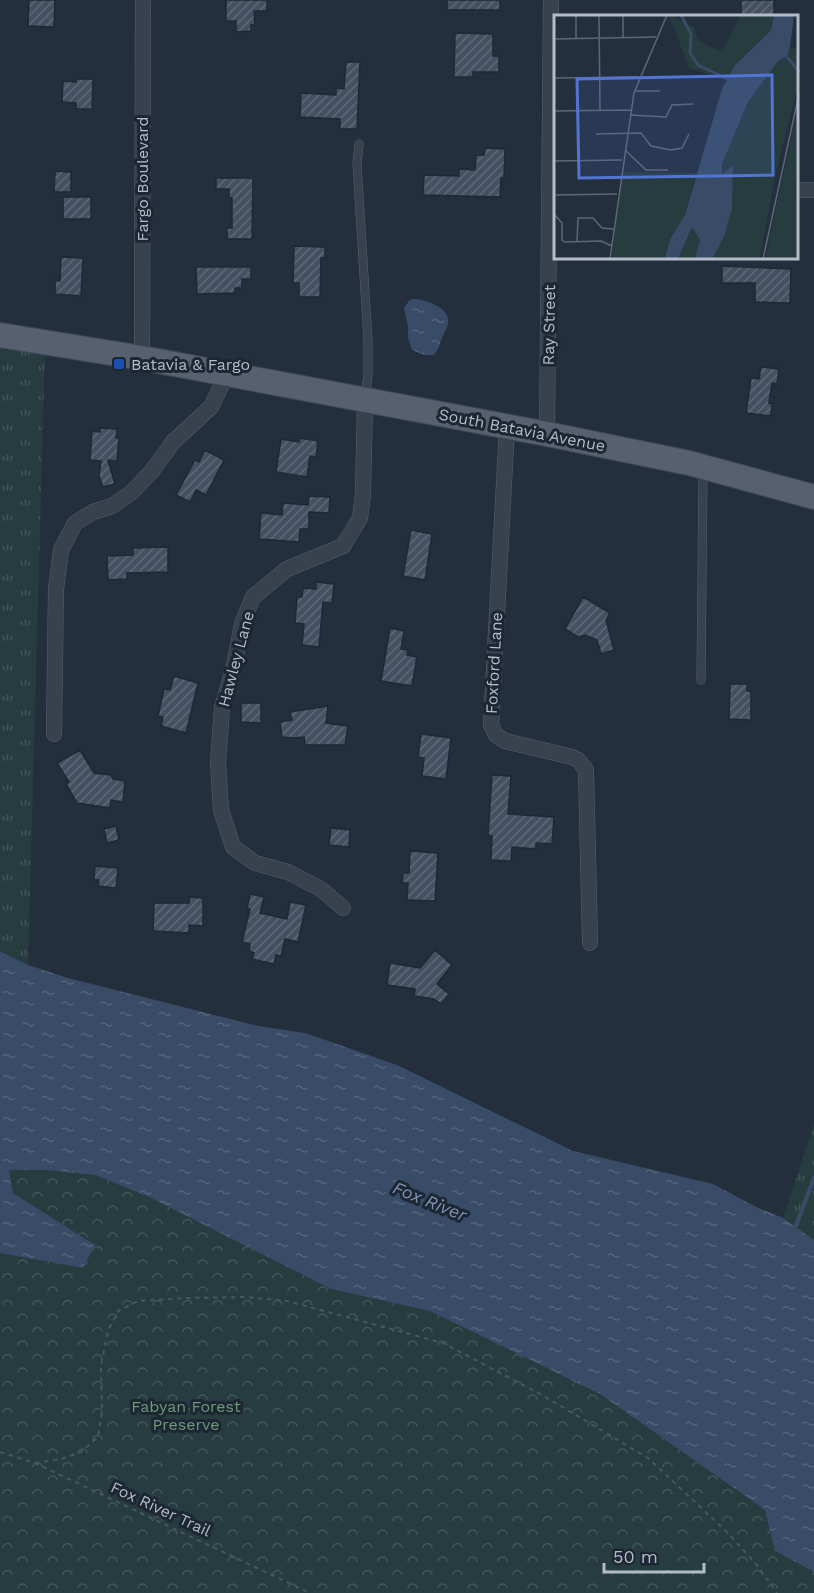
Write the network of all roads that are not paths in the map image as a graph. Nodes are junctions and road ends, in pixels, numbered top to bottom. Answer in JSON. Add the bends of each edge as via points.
{"nodes":[{"id":1,"x":143,"y":0,"type":"edge"},
{"id":2,"x":551,"y":0,"type":"edge"},
{"id":3,"x":359,"y":144,"type":"dead end"},
{"id":4,"x":553,"y":187,"type":"edge"},
{"id":5,"x":0,"y":335,"type":"edge"},
{"id":6,"x":142,"y":358,"type":"junction"},
{"id":7,"x":227,"y":374,"type":"junction"},
{"id":8,"x":365,"y":401,"type":"junction"},
{"id":9,"x":507,"y":427,"type":"junction"},
{"id":10,"x":547,"y":434,"type":"junction"},
{"id":11,"x":703,"y":467,"type":"junction"},
{"id":12,"x":814,"y":497,"type":"edge"},
{"id":13,"x":701,"y":680,"type":"dead end"},
{"id":14,"x":54,"y":734,"type":"dead end"},
{"id":15,"x":342,"y":908,"type":"dead end"},
{"id":16,"x":590,"y":943,"type":"dead end"}],
"edges":[{"from":1,"to":6,"type":"street","name":"Fargo Boulevard"},
{"from":2,"to":4,"type":"street","name":"Ray Street"},
{"from":3,"to":8,"type":"lane","via":[[368,364]]},
{"from":4,"to":10,"type":"street","name":"Ray Street"},
{"from":5,"to":6,"type":"main road","name":"South Batavia Avenue"},
{"from":6,"to":7,"type":"main road","name":"South Batavia Avenue"},
{"from":7,"to":8,"type":"main road","name":"South Batavia Avenue"},
{"from":7,"to":14,"type":"street","via":[[211,407],[173,442],[152,471],[112,506],[75,523],[61,550],[56,589]]},
{"from":8,"to":9,"type":"main road","name":"South Batavia Avenue"},
{"from":8,"to":15,"type":"street","name":"Hawley Lane","via":[[360,518],[343,546],[287,569],[253,597],[242,624],[222,708],[218,763],[221,810],[233,847],[255,863],[288,872],[321,889]]},
{"from":9,"to":10,"type":"main road","name":"South Batavia Avenue"},
{"from":9,"to":16,"type":"street","name":"Foxford Lane","via":[[491,725],[505,741],[572,757],[586,770]]},
{"from":10,"to":11,"type":"main road","name":"South Batavia Avenue"},
{"from":11,"to":12,"type":"main road","name":"South Batavia Avenue"},
{"from":11,"to":13,"type":"lane"}]}
